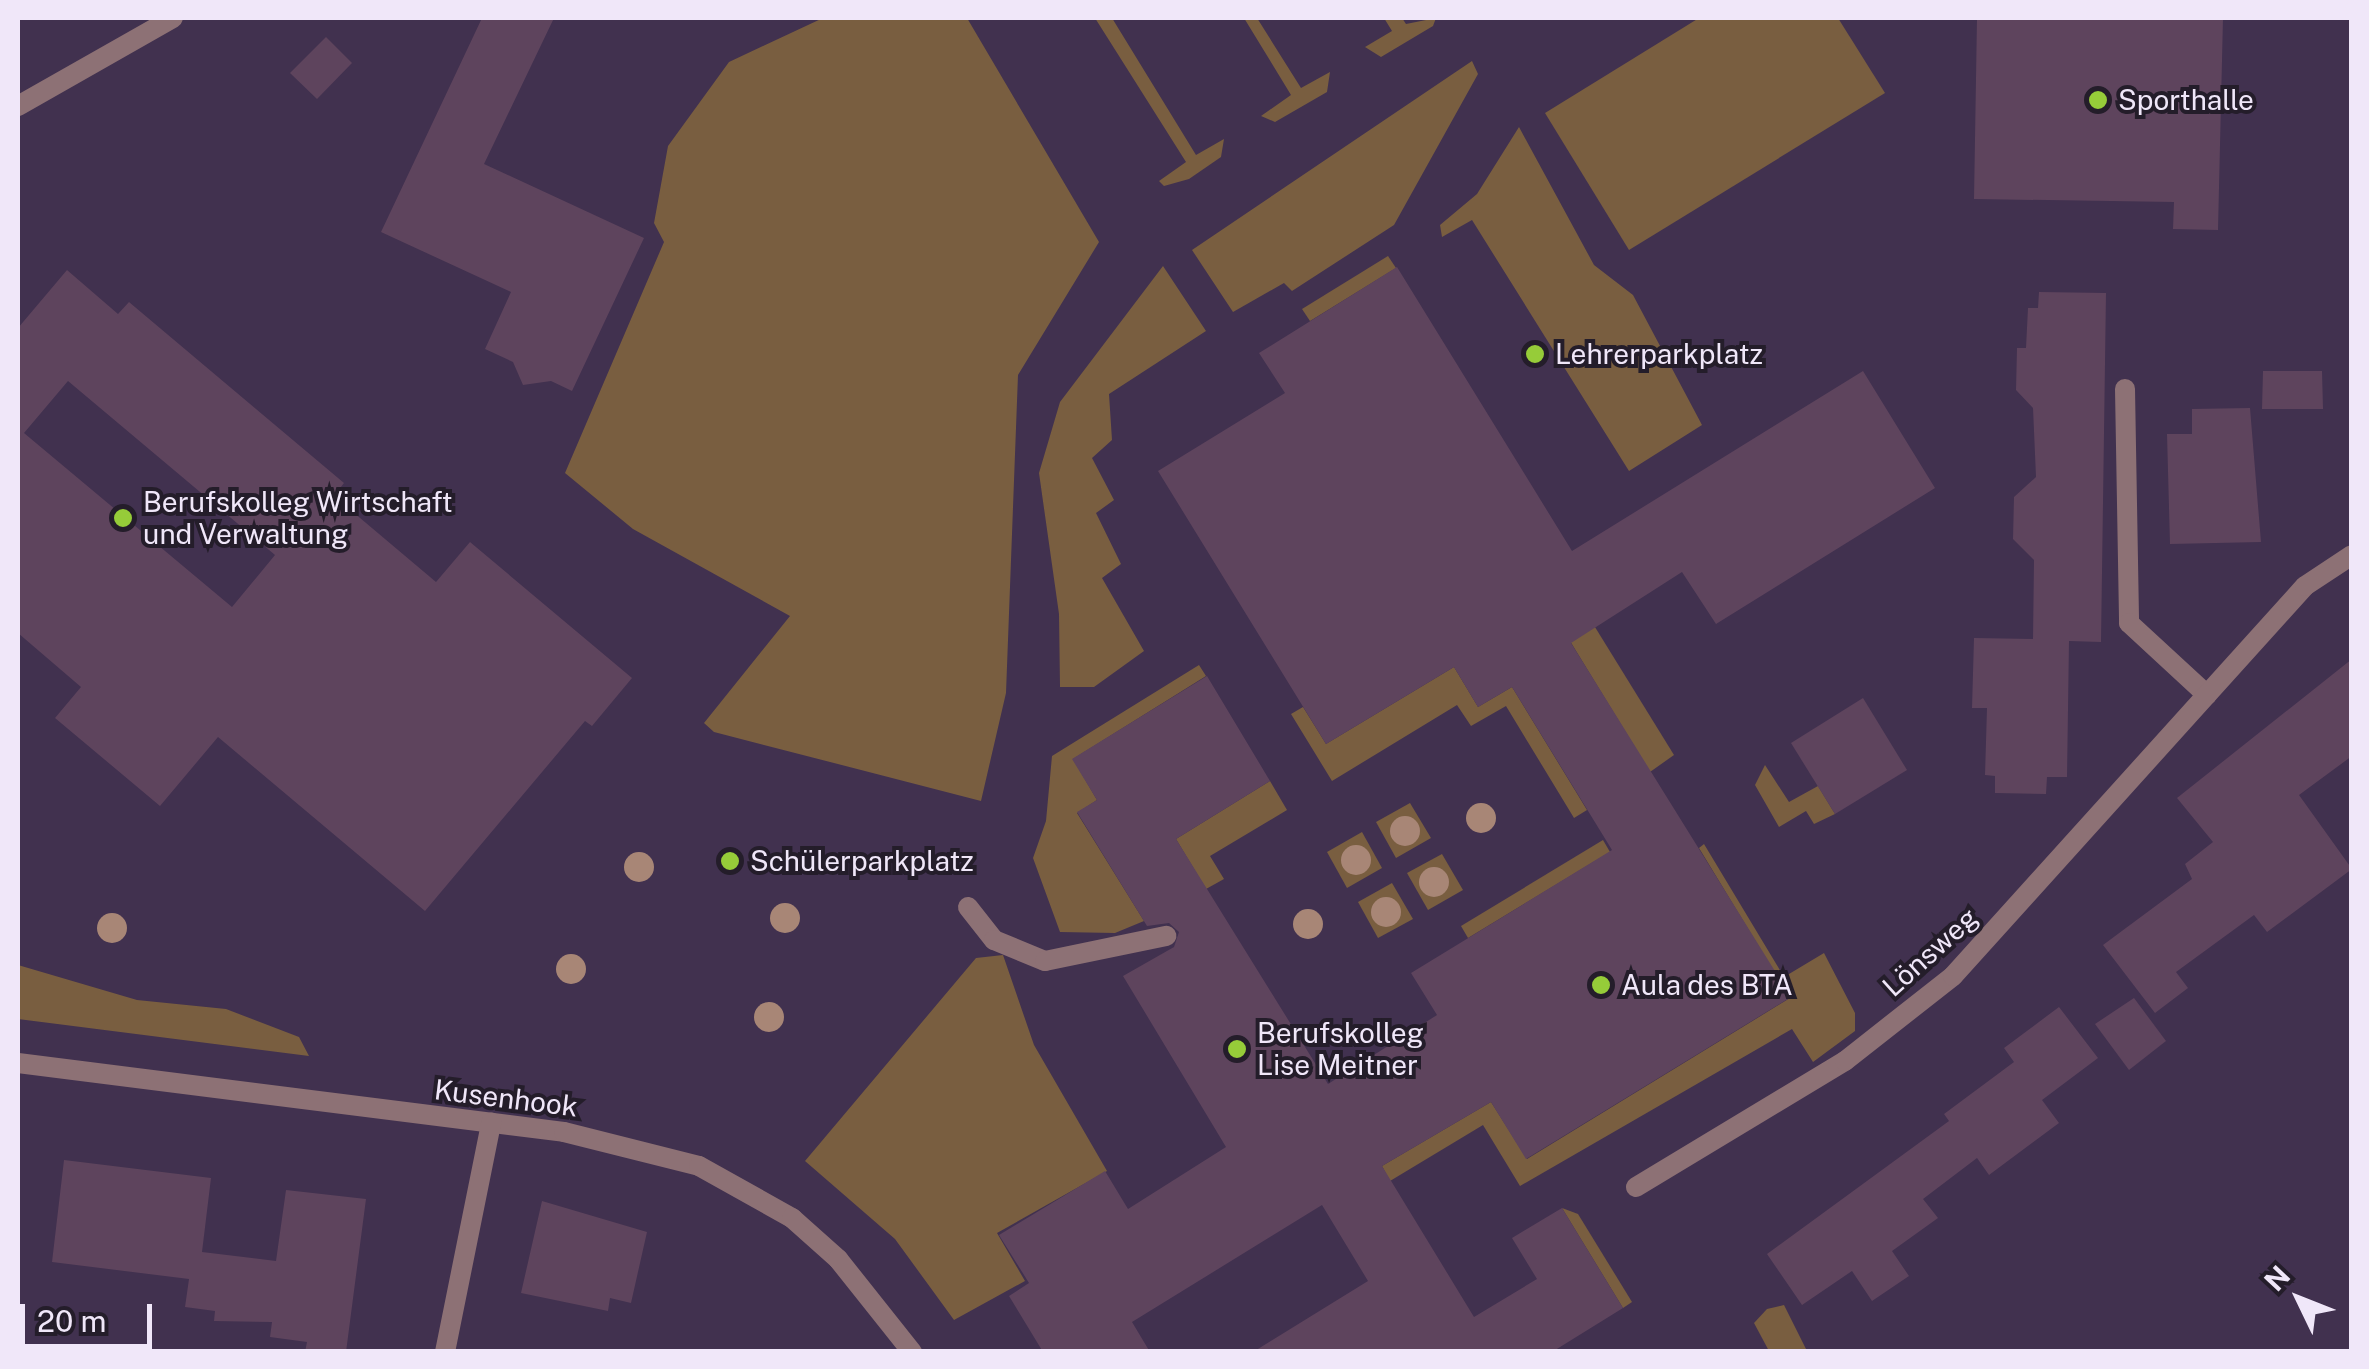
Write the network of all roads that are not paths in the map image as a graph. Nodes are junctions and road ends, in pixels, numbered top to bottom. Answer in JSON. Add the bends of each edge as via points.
{"nodes":[{"id":1,"x":173,"y":18,"type":"edge"},
{"id":2,"x":18,"y":106,"type":"edge"},
{"id":3,"x":2125,"y":388,"type":"dead end"},
{"id":4,"x":2352,"y":555,"type":"edge"},
{"id":5,"x":2207,"y":694,"type":"junction"},
{"id":6,"x":968,"y":906,"type":"dead end"},
{"id":7,"x":1166,"y":936,"type":"dead end"},
{"id":8,"x":18,"y":1064,"type":"edge"},
{"id":9,"x":491,"y":1123,"type":"junction"},
{"id":10,"x":1636,"y":1186,"type":"dead end"},
{"id":11,"x":445,"y":1352,"type":"edge"},
{"id":12,"x":912,"y":1352,"type":"edge"}],
"edges":[{"from":1,"to":2,"type":"street"},
{"from":3,"to":5,"type":"street","via":[[2130,623]]},
{"from":4,"to":5,"type":"street","name":"Lönsweg","via":[[2304,586]]},
{"from":5,"to":10,"type":"street","name":"Lönsweg","via":[[1953,976],[1845,1061]]},
{"from":6,"to":7,"type":"street","via":[[994,940],[1045,960]]},
{"from":8,"to":9,"type":"street","name":"Kusenhook"},
{"from":9,"to":11,"type":"street"},
{"from":9,"to":12,"type":"street","name":"Kusenhook","via":[[634,1145],[748,1190],[838,1259]]}]}
